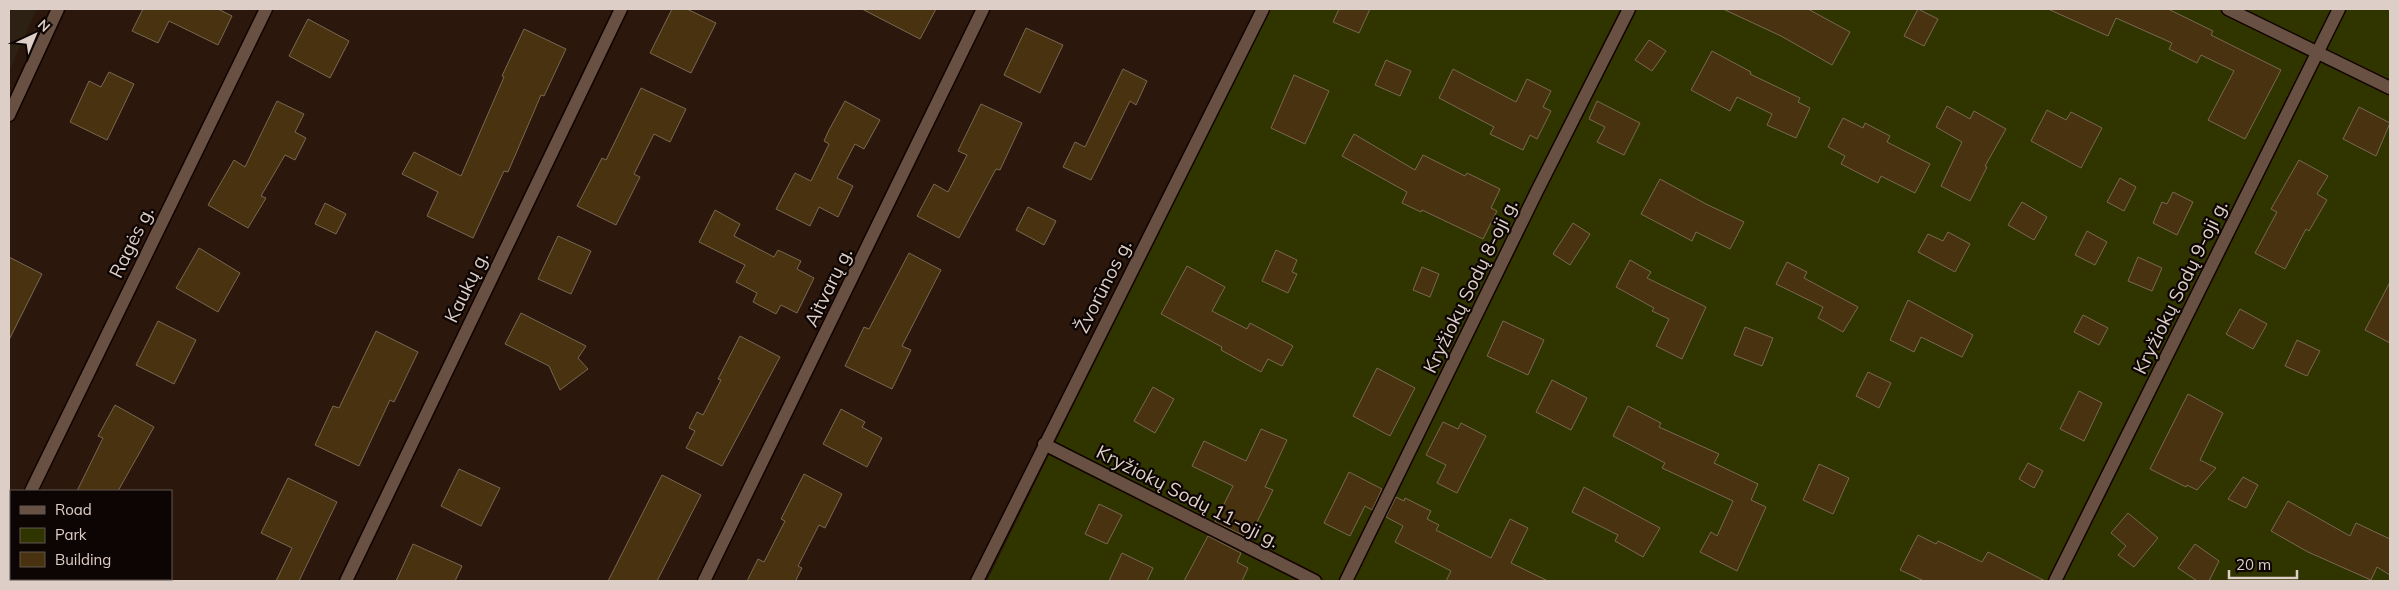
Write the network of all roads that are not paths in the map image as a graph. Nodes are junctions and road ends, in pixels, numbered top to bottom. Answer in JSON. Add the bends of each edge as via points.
{"nodes":[{"id":1,"x":58,"y":9,"type":"edge"},
{"id":2,"x":266,"y":9,"type":"edge"},
{"id":3,"x":621,"y":9,"type":"edge"},
{"id":4,"x":983,"y":9,"type":"edge"},
{"id":5,"x":1263,"y":9,"type":"edge"},
{"id":6,"x":1629,"y":9,"type":"edge"},
{"id":7,"x":2228,"y":9,"type":"edge"},
{"id":8,"x":2339,"y":9,"type":"edge"},
{"id":9,"x":2317,"y":52,"type":"junction"},
{"id":10,"x":2390,"y":88,"type":"edge"},
{"id":11,"x":9,"y":115,"type":"edge"},
{"id":12,"x":1044,"y":444,"type":"junction"},
{"id":13,"x":30,"y":490,"type":"edge"},
{"id":14,"x":346,"y":581,"type":"edge"},
{"id":15,"x":704,"y":581,"type":"edge"},
{"id":16,"x":977,"y":581,"type":"edge"},
{"id":17,"x":1315,"y":581,"type":"edge"},
{"id":18,"x":1346,"y":581,"type":"edge"},
{"id":19,"x":2055,"y":581,"type":"edge"}],
"edges":[{"from":1,"to":11,"type":"street"},
{"from":2,"to":13,"type":"street","name":"Ragės g."},
{"from":3,"to":14,"type":"street","name":"Kaukų g."},
{"from":4,"to":15,"type":"street","name":"Aitvarų g."},
{"from":5,"to":12,"type":"street","name":"Žvorūnos g."},
{"from":6,"to":18,"type":"street","name":"Kryžiokų Sodų 8-oji g."},
{"from":7,"to":9,"type":"street"},
{"from":8,"to":9,"type":"street","name":"Kryžiokų Sodų 9-oji g."},
{"from":9,"to":10,"type":"street"},
{"from":9,"to":19,"type":"street","name":"Kryžiokų Sodų 9-oji g."},
{"from":12,"to":16,"type":"street","name":"Žvorūnos g."},
{"from":12,"to":17,"type":"street","name":"Kryžiokų Sodų 11-oji g."}]}
